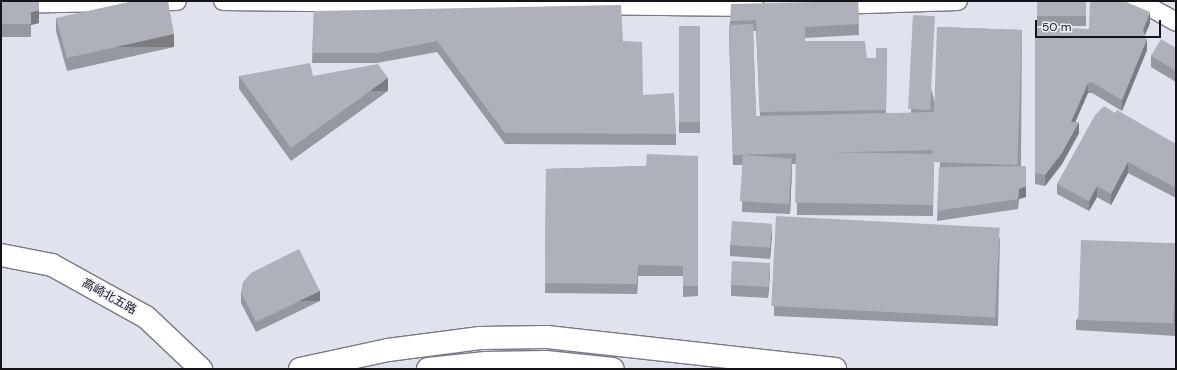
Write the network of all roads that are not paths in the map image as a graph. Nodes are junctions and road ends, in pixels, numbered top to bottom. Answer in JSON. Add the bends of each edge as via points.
{"nodes":[{"id":1,"x":177,"y":1,"type":"edge"},
{"id":2,"x":223,"y":1,"type":"edge"},
{"id":3,"x":958,"y":1,"type":"edge"},
{"id":4,"x":1130,"y":1,"type":"edge"},
{"id":5,"x":1,"y":4,"type":"edge"},
{"id":6,"x":817,"y":5,"type":"edge"},
{"id":7,"x":770,"y":7,"type":"edge"},
{"id":8,"x":1176,"y":22,"type":"edge"},
{"id":9,"x":1,"y":255,"type":"edge"},
{"id":10,"x":201,"y":369,"type":"edge"},
{"id":11,"x":300,"y":369,"type":"edge"},
{"id":12,"x":428,"y":369,"type":"edge"},
{"id":13,"x":613,"y":369,"type":"edge"},
{"id":14,"x":836,"y":369,"type":"edge"}],
"edges":[{"from":1,"to":5,"type":"street"},
{"from":2,"to":7,"type":"street"},
{"from":3,"to":6,"type":"street"},
{"from":4,"to":8,"type":"street","via":[[1153,9]]},
{"from":9,"to":10,"type":"main road","name":"高崎北五路","via":[[52,265],[146,317]]},
{"from":11,"to":14,"type":"main road","via":[[388,350],[480,338],[547,337]]},
{"from":12,"to":13,"type":"main road","via":[[486,363],[546,362]]}]}
